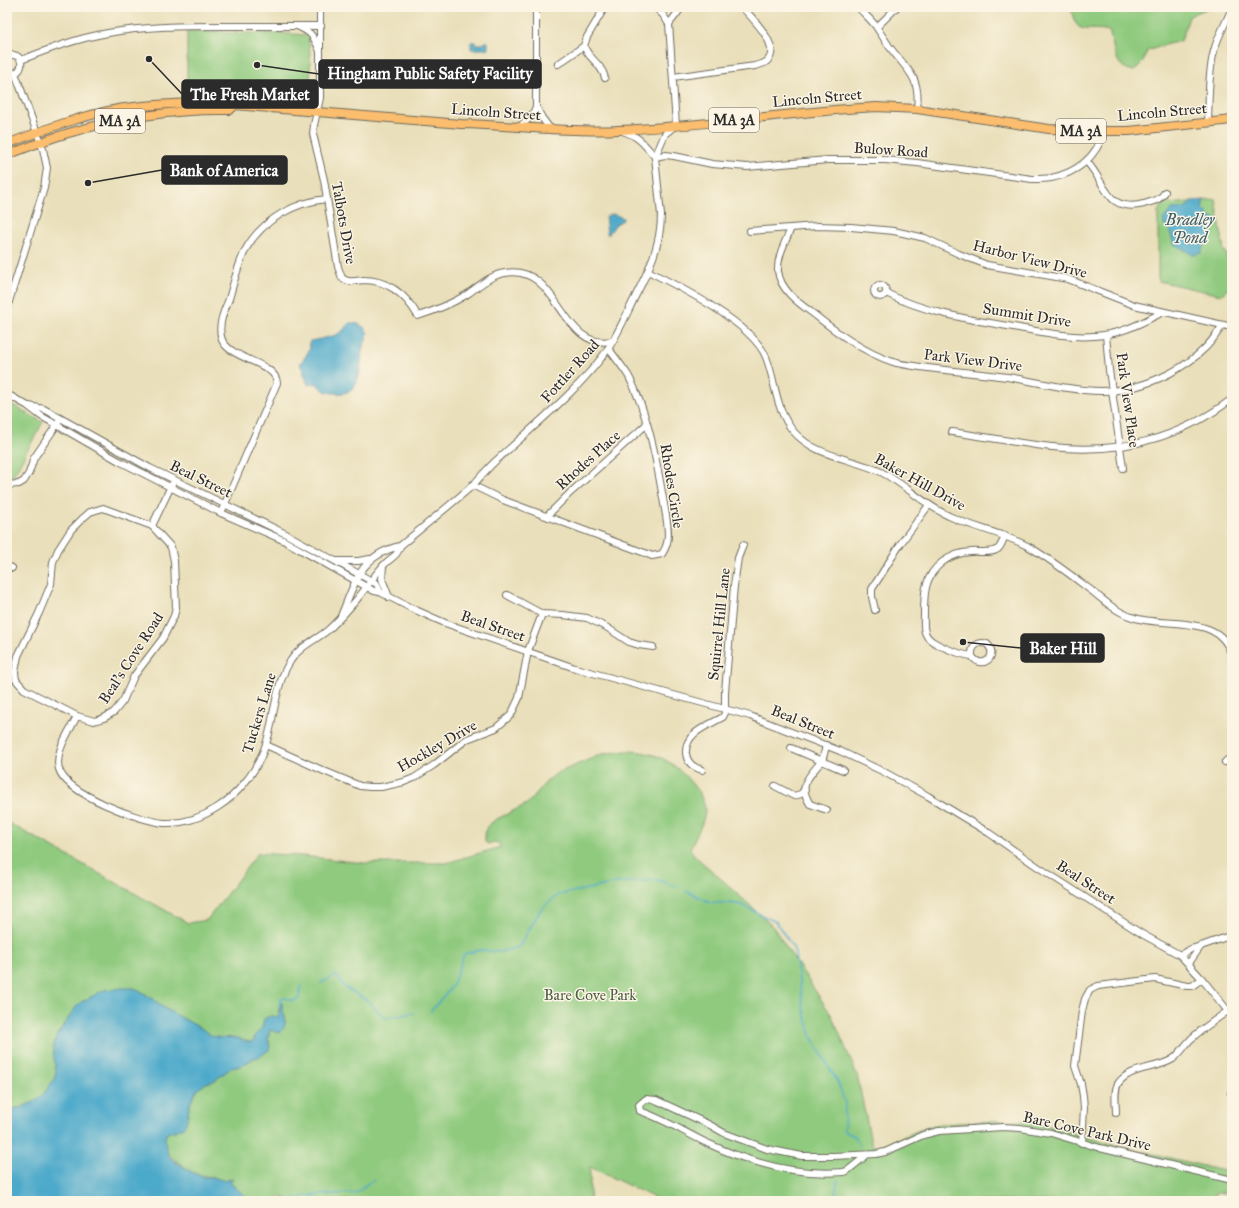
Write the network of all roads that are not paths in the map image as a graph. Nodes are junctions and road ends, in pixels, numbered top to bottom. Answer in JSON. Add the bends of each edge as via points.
{"nodes":[{"id":1,"x":320,"y":7,"type":"edge"},
{"id":2,"x":536,"y":7,"type":"edge"},
{"id":3,"x":605,"y":7,"type":"edge"},
{"id":4,"x":654,"y":7,"type":"edge"},
{"id":5,"x":682,"y":7,"type":"edge"},
{"id":6,"x":742,"y":7,"type":"edge"},
{"id":7,"x":858,"y":7,"type":"edge"},
{"id":8,"x":897,"y":7,"type":"edge"},
{"id":9,"x":1232,"y":7,"type":"edge"},
{"id":10,"x":669,"y":24,"type":"junction"},
{"id":11,"x":296,"y":26,"type":"junction"},
{"id":12,"x":321,"y":26,"type":"junction"},
{"id":13,"x":877,"y":27,"type":"junction"},
{"id":14,"x":584,"y":46,"type":"junction"},
{"id":15,"x":320,"y":52,"type":"junction"},
{"id":16,"x":7,"y":54,"type":"edge"},
{"id":17,"x":21,"y":60,"type":"junction"},
{"id":18,"x":558,"y":64,"type":"dead end"},
{"id":19,"x":7,"y":72,"type":"edge"},
{"id":20,"x":15,"y":73,"type":"junction"},
{"id":21,"x":673,"y":77,"type":"junction"},
{"id":22,"x":605,"y":78,"type":"dead end"},
{"id":23,"x":235,"y":105,"type":"junction"},
{"id":24,"x":536,"y":107,"type":"junction"},
{"id":25,"x":917,"y":109,"type":"junction"},
{"id":26,"x":317,"y":112,"type":"junction"},
{"id":27,"x":1232,"y":120,"type":"edge"},
{"id":28,"x":1208,"y":122,"type":"junction"},
{"id":29,"x":676,"y":125,"type":"junction"},
{"id":30,"x":520,"y":127,"type":"junction"},
{"id":31,"x":551,"y":130,"type":"junction"},
{"id":32,"x":618,"y":130,"type":"junction"},
{"id":33,"x":1104,"y":131,"type":"junction"},
{"id":34,"x":37,"y":133,"type":"junction"},
{"id":35,"x":40,"y":143,"type":"junction"},
{"id":36,"x":7,"y":144,"type":"edge"},
{"id":37,"x":7,"y":155,"type":"edge"},
{"id":38,"x":655,"y":157,"type":"junction"},
{"id":39,"x":1087,"y":162,"type":"junction"},
{"id":40,"x":1165,"y":192,"type":"dead end"},
{"id":41,"x":327,"y":199,"type":"junction"},
{"id":42,"x":791,"y":228,"type":"junction"},
{"id":43,"x":750,"y":231,"type":"dead end"},
{"id":44,"x":648,"y":270,"type":"junction"},
{"id":45,"x":886,"y":293,"type":"dead end"},
{"id":46,"x":7,"y":308,"type":"edge"},
{"id":47,"x":1163,"y":312,"type":"junction"},
{"id":48,"x":1223,"y":325,"type":"junction"},
{"id":49,"x":1232,"y":327,"type":"edge"},
{"id":50,"x":1106,"y":334,"type":"junction"},
{"id":51,"x":612,"y":341,"type":"junction"},
{"id":52,"x":608,"y":348,"type":"junction"},
{"id":53,"x":1113,"y":390,"type":"junction"},
{"id":54,"x":7,"y":394,"type":"edge"},
{"id":55,"x":1232,"y":399,"type":"edge"},
{"id":56,"x":28,"y":406,"type":"junction"},
{"id":57,"x":61,"y":419,"type":"junction"},
{"id":58,"x":647,"y":424,"type":"junction"},
{"id":59,"x":57,"y":426,"type":"junction"},
{"id":60,"x":952,"y":432,"type":"dead end"},
{"id":61,"x":1121,"y":446,"type":"junction"},
{"id":62,"x":1123,"y":468,"type":"dead end"},
{"id":63,"x":174,"y":480,"type":"junction"},
{"id":64,"x":7,"y":485,"type":"edge"},
{"id":65,"x":472,"y":485,"type":"junction"},
{"id":66,"x":171,"y":488,"type":"junction"},
{"id":67,"x":225,"y":504,"type":"junction"},
{"id":68,"x":930,"y":505,"type":"junction"},
{"id":69,"x":221,"y":513,"type":"junction"},
{"id":70,"x":547,"y":516,"type":"junction"},
{"id":71,"x":152,"y":526,"type":"junction"},
{"id":72,"x":1004,"y":535,"type":"junction"},
{"id":73,"x":743,"y":545,"type":"dead end"},
{"id":74,"x":400,"y":546,"type":"junction"},
{"id":75,"x":370,"y":559,"type":"junction"},
{"id":76,"x":334,"y":560,"type":"junction"},
{"id":77,"x":384,"y":564,"type":"junction"},
{"id":78,"x":358,"y":574,"type":"junction"},
{"id":79,"x":355,"y":581,"type":"junction"},
{"id":80,"x":371,"y":581,"type":"junction"},
{"id":81,"x":367,"y":587,"type":"junction"},
{"id":82,"x":380,"y":592,"type":"junction"},
{"id":83,"x":507,"y":595,"type":"dead end"},
{"id":84,"x":389,"y":597,"type":"junction"},
{"id":85,"x":875,"y":610,"type":"dead end"},
{"id":86,"x":542,"y":614,"type":"junction"},
{"id":87,"x":341,"y":616,"type":"junction"},
{"id":88,"x":653,"y":647,"type":"dead end"},
{"id":89,"x":528,"y":651,"type":"junction"},
{"id":90,"x":972,"y":656,"type":"dead end"},
{"id":91,"x":1232,"y":659,"type":"edge"},
{"id":92,"x":724,"y":708,"type":"junction"},
{"id":93,"x":77,"y":716,"type":"junction"},
{"id":94,"x":266,"y":745,"type":"junction"},
{"id":95,"x":826,"y":745,"type":"junction"},
{"id":96,"x":791,"y":748,"type":"dead end"},
{"id":97,"x":1232,"y":756,"type":"edge"},
{"id":98,"x":821,"y":761,"type":"junction"},
{"id":99,"x":1225,"y":762,"type":"dead end"},
{"id":100,"x":702,"y":770,"type":"dead end"},
{"id":101,"x":843,"y":770,"type":"dead end"},
{"id":102,"x":775,"y":786,"type":"dead end"},
{"id":103,"x":804,"y":790,"type":"junction"},
{"id":104,"x":827,"y":810,"type":"dead end"},
{"id":105,"x":1232,"y":935,"type":"edge"},
{"id":106,"x":1200,"y":946,"type":"junction"},
{"id":107,"x":1180,"y":955,"type":"junction"},
{"id":108,"x":1188,"y":963,"type":"junction"},
{"id":109,"x":1202,"y":979,"type":"junction"},
{"id":110,"x":1230,"y":1014,"type":"edge"},
{"id":111,"x":1116,"y":1113,"type":"dead end"},
{"id":112,"x":1082,"y":1143,"type":"junction"},
{"id":113,"x":867,"y":1155,"type":"junction"},
{"id":114,"x":1232,"y":1180,"type":"edge"}],
"edges":[{"from":1,"to":12,"type":"street","name":"Talbots Drive"},
{"from":2,"to":24,"type":"street"},
{"from":3,"to":14,"type":"street"},
{"from":4,"to":10,"type":"street"},
{"from":5,"to":10,"type":"street"},
{"from":6,"to":21,"type":"street","via":[[770,42],[771,52],[768,60],[754,66]]},
{"from":7,"to":13,"type":"street"},
{"from":8,"to":13,"type":"street"},
{"from":9,"to":28,"type":"street","via":[[1212,58]]},
{"from":10,"to":21,"type":"street"},
{"from":11,"to":12,"type":"street"},
{"from":11,"to":15,"type":"street","via":[[308,31],[316,40]]},
{"from":11,"to":17,"type":"street","via":[[168,26],[128,30],[76,40]]},
{"from":12,"to":15,"type":"street","name":"Talbots Drive"},
{"from":13,"to":25,"type":"street","via":[[888,46],[914,78],[918,90]]},
{"from":14,"to":18,"type":"street"},
{"from":14,"to":22,"type":"street","via":[[603,71]]},
{"from":15,"to":26,"type":"street","name":"Talbots Drive","via":[[320,98]]},
{"from":16,"to":17,"type":"street","via":[[15,55]]},
{"from":17,"to":20,"type":"street","via":[[20,68]]},
{"from":19,"to":20,"type":"street"},
{"from":20,"to":34,"type":"street"},
{"from":21,"to":29,"type":"street"},
{"from":23,"to":26,"type":"main road","name":"Lincoln Street","number":"MA 3A"},
{"from":23,"to":34,"type":"main road","name":"Lincoln Street","number":"MA 3A","via":[[231,102],[210,102],[134,107],[93,115]]},
{"from":23,"to":35,"type":"main road","name":"Lincoln Street","number":"MA 3A","via":[[230,110],[172,113],[126,120]]},
{"from":24,"to":30,"type":"street","via":[[530,118]]},
{"from":24,"to":31,"type":"street"},
{"from":25,"to":29,"type":"main road","name":"Lincoln Street","number":"MA 3A","via":[[876,107]]},
{"from":25,"to":33,"type":"main road","name":"Lincoln Street","number":"MA 3A","via":[[1049,129]]},
{"from":26,"to":30,"type":"main road","name":"Lincoln Street","number":"MA 3A"},
{"from":26,"to":41,"type":"street","name":"Talbots Drive","via":[[313,134]]},
{"from":27,"to":28,"type":"main road","name":"Lincoln Street","number":"MA 3A"},
{"from":28,"to":33,"type":"main road","name":"Lincoln Street","number":"MA 3A","via":[[1129,131]]},
{"from":29,"to":32,"type":"main road","name":"Lincoln Street","number":"MA 3A"},
{"from":29,"to":38,"type":"street","name":"Fottler Road","via":[[665,134]]},
{"from":30,"to":31,"type":"main road","name":"Lincoln Street","number":"MA 3A"},
{"from":31,"to":32,"type":"main road","name":"Lincoln Street","number":"MA 3A"},
{"from":32,"to":38,"type":"street","via":[[638,138]]},
{"from":33,"to":39,"type":"street","name":"Bulow Road","via":[[1098,148]]},
{"from":34,"to":35,"type":"street"},
{"from":34,"to":36,"type":"main road","name":"Lincoln Street","number":"MA 3A"},
{"from":35,"to":37,"type":"main road","name":"Lincoln Street","number":"MA 3A"},
{"from":35,"to":46,"type":"street","via":[[47,168],[46,182]]},
{"from":38,"to":39,"type":"street","name":"Bulow Road","via":[[674,156],[740,167],[828,160],[885,160],[1032,179],[1055,177]]},
{"from":38,"to":44,"type":"street","name":"Fottler Road","via":[[661,224],[658,243]]},
{"from":39,"to":40,"type":"street","via":[[1112,199],[1121,205],[1131,206],[1158,200]]},
{"from":41,"to":51,"type":"street","name":"Talbots Drive","via":[[338,267],[345,280],[375,281],[388,286],[407,299],[418,316],[457,300],[495,276],[521,273],[543,285],[567,319],[579,331],[592,340]]},
{"from":41,"to":67,"type":"street","via":[[300,204],[278,215],[252,240],[239,265],[221,321],[222,340],[240,355],[273,372],[277,383]]},
{"from":42,"to":43,"type":"street","name":"Harbor View Drive"},
{"from":42,"to":47,"type":"street","name":"Harbor View Drive","via":[[851,227],[913,235],[987,265],[1068,279],[1134,305]]},
{"from":42,"to":53,"type":"street","name":"Park View Drive","via":[[780,252],[778,270],[781,282],[800,304],[826,325],[874,355],[895,362],[938,370],[983,374],[1078,389]]},
{"from":44,"to":51,"type":"street","name":"Fottler Road"},
{"from":44,"to":68,"type":"street","name":"Baker Hill Drive","via":[[709,305],[757,342],[769,366],[783,415],[800,438],[815,449],[880,472]]},
{"from":45,"to":50,"type":"street","name":"Summit Drive","via":[[928,310],[970,320],[1052,334]]},
{"from":47,"to":48,"type":"street","name":"Harbor View Drive"},
{"from":47,"to":50,"type":"street","name":"Summit Drive","via":[[1129,329]]},
{"from":48,"to":49,"type":"street","name":"Harbor View Drive"},
{"from":48,"to":53,"type":"street","name":"Park View Drive","via":[[1203,350],[1182,365],[1159,378],[1129,388]]},
{"from":50,"to":53,"type":"street","name":"Park View Place"},
{"from":51,"to":52,"type":"street","name":"Fottler Road"},
{"from":52,"to":58,"type":"street","name":"Rhodes Circle","via":[[628,376]]},
{"from":52,"to":65,"type":"street","name":"Fottler Road","via":[[593,369],[567,396]]},
{"from":53,"to":61,"type":"street","name":"Park View Place"},
{"from":54,"to":56,"type":"street","name":"Beal Street"},
{"from":55,"to":61,"type":"street","via":[[1180,431],[1151,441]]},
{"from":56,"to":57,"type":"street","name":"Beal Street","via":[[44,409]]},
{"from":56,"to":59,"type":"street","name":"Beal Street"},
{"from":57,"to":59,"type":"street"},
{"from":57,"to":63,"type":"street","name":"Beal Street"},
{"from":58,"to":70,"type":"street","name":"Rhodes Place"},
{"from":58,"to":70,"type":"street","name":"Rhodes Circle","via":[[660,479],[667,526],[668,542],[662,554],[645,554]]},
{"from":59,"to":64,"type":"street","via":[[34,458],[30,473],[24,481]]},
{"from":59,"to":66,"type":"street","name":"Beal Street"},
{"from":60,"to":61,"type":"street","via":[[1051,447]]},
{"from":61,"to":62,"type":"street","name":"Park View Place"},
{"from":63,"to":66,"type":"street"},
{"from":63,"to":67,"type":"street","name":"Beal Street"},
{"from":65,"to":70,"type":"street","name":"Rhodes Circle","via":[[503,500]]},
{"from":65,"to":74,"type":"street","name":"Fottler Road"},
{"from":66,"to":69,"type":"street","name":"Beal Street"},
{"from":66,"to":71,"type":"street"},
{"from":67,"to":69,"type":"street"},
{"from":67,"to":76,"type":"street","name":"Beal Street"},
{"from":68,"to":72,"type":"street","name":"Baker Hill Drive","via":[[954,518]]},
{"from":68,"to":85,"type":"street","via":[[900,543],[872,589]]},
{"from":69,"to":79,"type":"street","name":"Beal Street","via":[[283,540]]},
{"from":71,"to":93,"type":"street","name":"Beal's Cove Road","via":[[172,547],[176,593],[174,616],[163,638],[131,681],[123,701],[114,712],[94,721]]},
{"from":71,"to":93,"type":"street","name":"Beal's Cove Road","via":[[103,508],[97,509],[86,515],[71,530],[54,556],[51,584],[18,656],[16,680],[24,689]]},
{"from":72,"to":90,"type":"street","via":[[996,550],[961,553],[945,560],[932,572],[926,586],[924,629],[928,638]]},
{"from":72,"to":91,"type":"street","name":"Baker Hill Drive","via":[[1052,561],[1108,604],[1127,615],[1150,621],[1190,624],[1212,630],[1225,641]]},
{"from":73,"to":92,"type":"street","name":"Squirrel Hill Lane","via":[[738,558],[734,586]]},
{"from":74,"to":75,"type":"street","name":"Fottler Road"},
{"from":74,"to":77,"type":"street","name":"Fottler Road","via":[[398,554]]},
{"from":75,"to":76,"type":"street"},
{"from":75,"to":78,"type":"street","name":"Fottler Road"},
{"from":76,"to":78,"type":"street","name":"Beal Street"},
{"from":77,"to":80,"type":"street","name":"Fottler Road"},
{"from":77,"to":84,"type":"street","via":[[382,579]]},
{"from":78,"to":79,"type":"street","name":"Fottler Road"},
{"from":78,"to":80,"type":"street","name":"Beal Street"},
{"from":79,"to":81,"type":"street","name":"Beal Street"},
{"from":79,"to":87,"type":"street","name":"Tuckers Lane"},
{"from":80,"to":81,"type":"street","name":"Fottler Road"},
{"from":80,"to":82,"type":"street","name":"Beal Street","via":[[377,584]]},
{"from":81,"to":82,"type":"street","name":"Beal Street"},
{"from":81,"to":87,"type":"street","name":"Tuckers Lane"},
{"from":82,"to":84,"type":"street","name":"Beal Street"},
{"from":83,"to":86,"type":"street"},
{"from":84,"to":89,"type":"street","name":"Beal Street","via":[[445,622]]},
{"from":86,"to":88,"type":"street","via":[[587,618],[629,642]]},
{"from":86,"to":89,"type":"street","name":"Hockley Drive"},
{"from":87,"to":94,"type":"street","name":"Tuckers Lane","via":[[297,652],[286,667]]},
{"from":89,"to":92,"type":"street","name":"Beal Street","via":[[590,673]]},
{"from":89,"to":94,"type":"street","name":"Hockley Drive","via":[[519,698],[515,709],[506,720],[496,728],[468,739],[424,772],[404,782],[381,787],[360,786]]},
{"from":92,"to":95,"type":"street","name":"Beal Street"},
{"from":92,"to":100,"type":"street","via":[[723,717],[699,729],[688,740],[687,758],[694,767]]},
{"from":93,"to":94,"type":"street","name":"Tuckers Lane","via":[[59,754],[58,764],[62,775],[86,795],[153,822],[174,823],[194,819],[225,802],[250,774]]},
{"from":95,"to":98,"type":"street"},
{"from":95,"to":107,"type":"street","name":"Beal Street","via":[[928,796],[1142,934]]},
{"from":96,"to":98,"type":"street"},
{"from":97,"to":99,"type":"street"},
{"from":98,"to":101,"type":"street"},
{"from":98,"to":103,"type":"street","via":[[807,779]]},
{"from":102,"to":103,"type":"street","via":[[794,796]]},
{"from":103,"to":104,"type":"street","via":[[810,804]]},
{"from":105,"to":106,"type":"street"},
{"from":106,"to":107,"type":"street"},
{"from":106,"to":108,"type":"street"},
{"from":107,"to":108,"type":"street","name":"Beal Street"},
{"from":108,"to":109,"type":"street","name":"Beal Street"},
{"from":109,"to":110,"type":"street","name":"Beal Street"},
{"from":109,"to":112,"type":"street","via":[[1192,986],[1155,979],[1098,986],[1090,990],[1082,1011],[1075,1066],[1083,1096]]},
{"from":110,"to":111,"type":"street","via":[[1209,1024],[1173,1058],[1160,1065],[1127,1075],[1118,1082]]},
{"from":112,"to":113,"type":"street","name":"Bare Cove Park Drive","via":[[1051,1133],[1020,1128],[946,1130],[923,1135],[885,1152]]},
{"from":112,"to":114,"type":"street","name":"Bare Cove Park Drive"},
{"from":113,"to":113,"type":"street","name":"Bare Cove Park Drive","via":[[818,1157],[783,1153],[724,1133],[656,1100],[646,1099],[639,1106],[640,1111],[706,1143],[749,1160],[782,1169],[801,1172],[843,1172]]}]}
